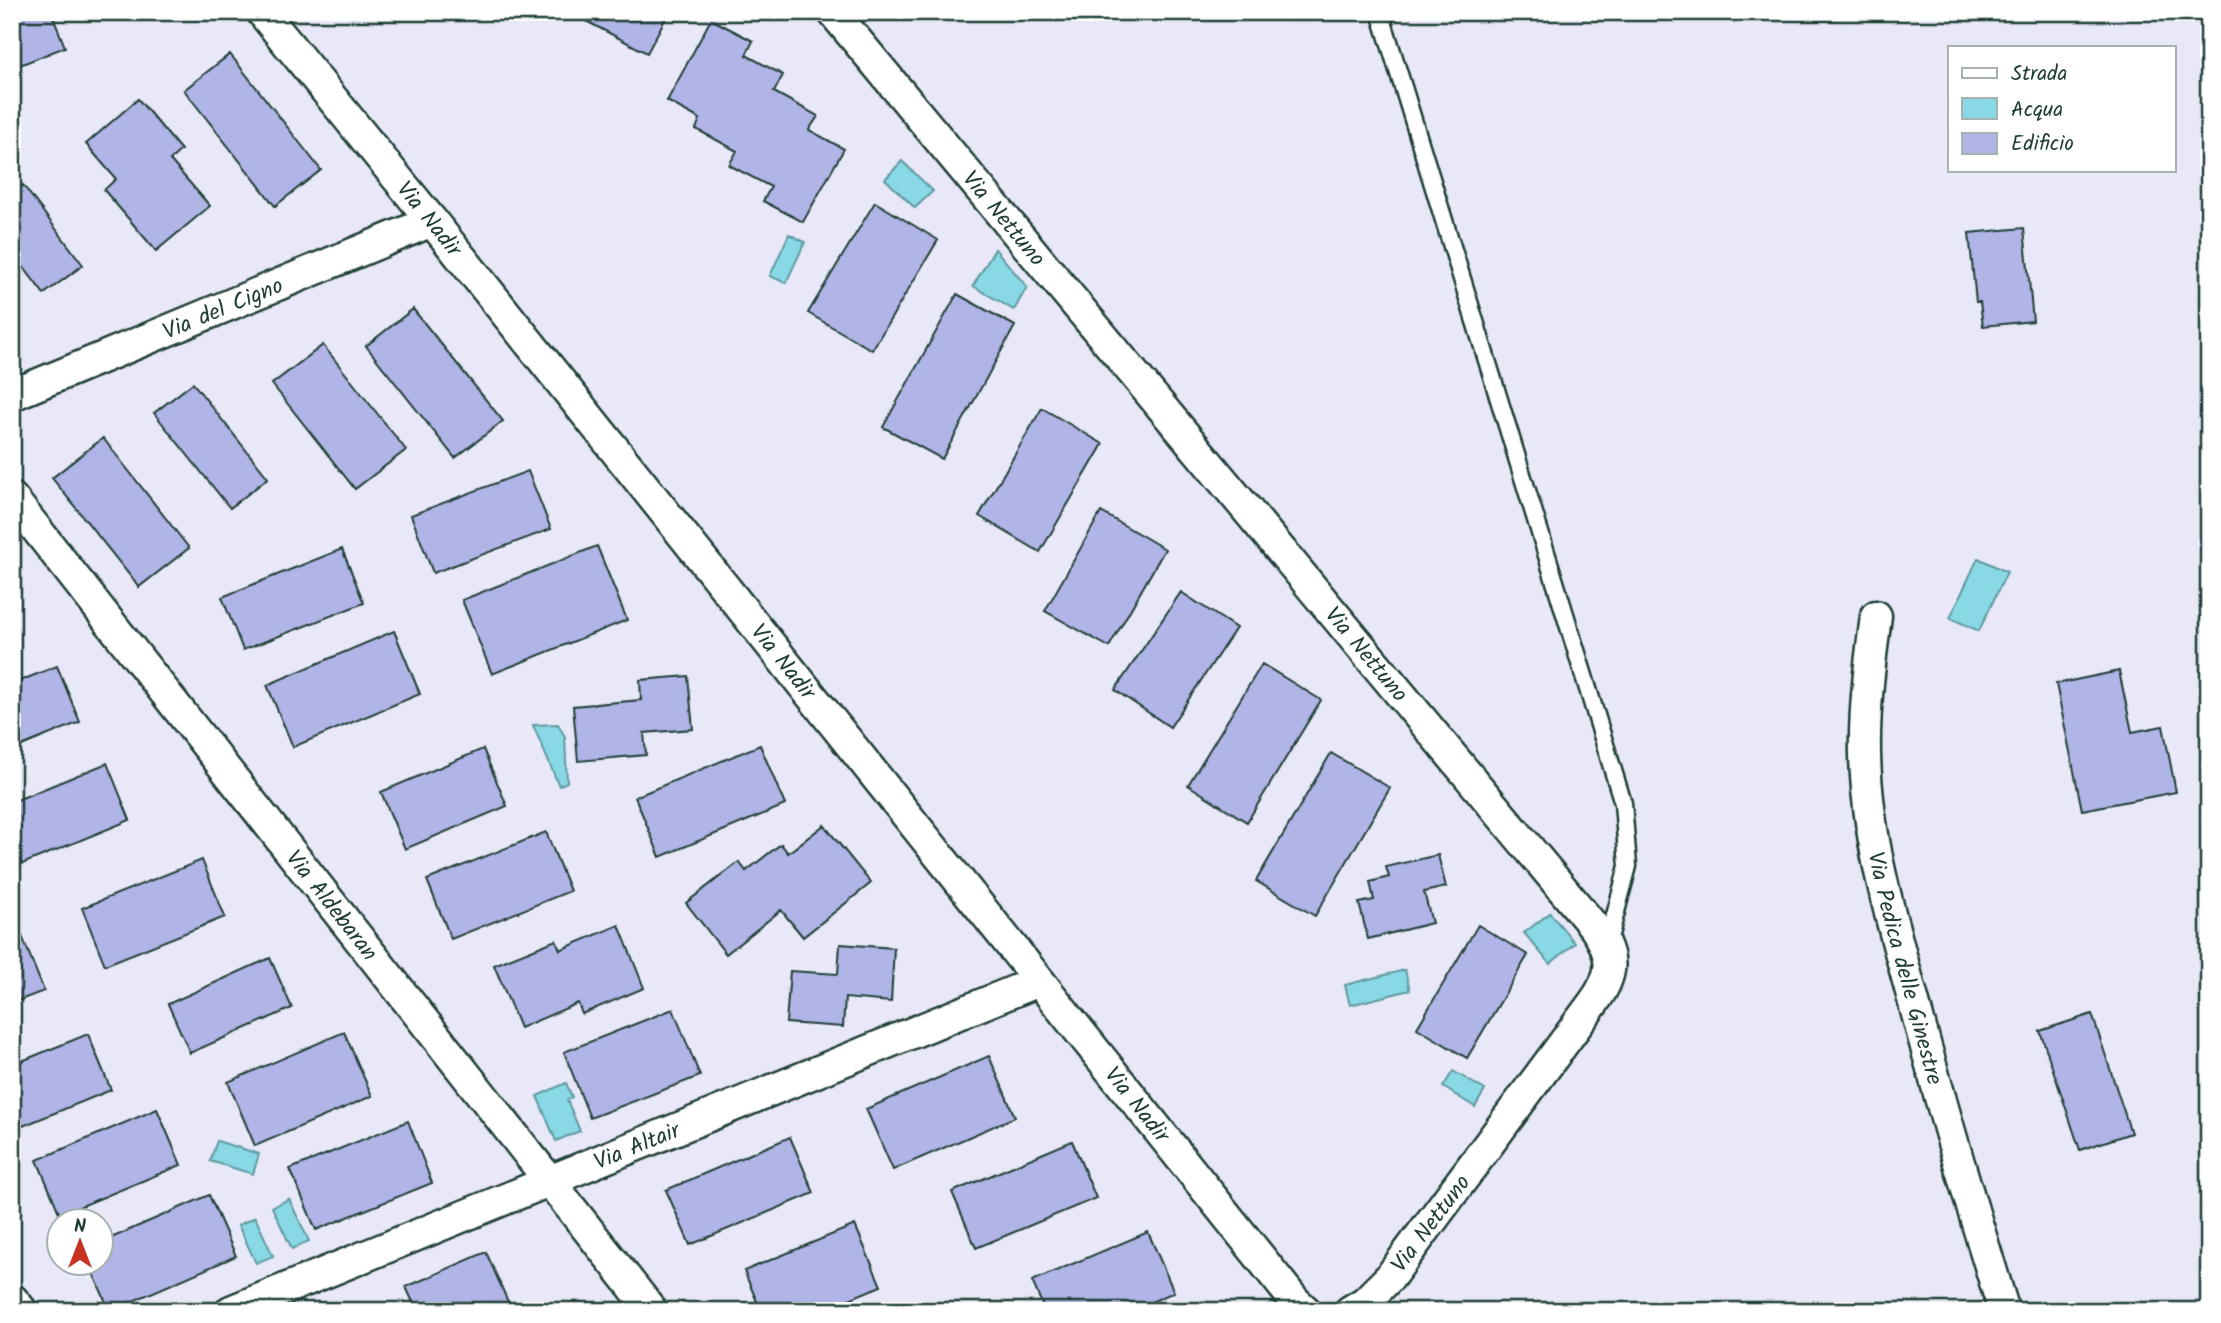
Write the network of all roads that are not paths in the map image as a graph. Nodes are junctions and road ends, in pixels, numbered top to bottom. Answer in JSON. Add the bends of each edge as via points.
{"nodes":[{"id":1,"x":262,"y":12,"type":"edge"},
{"id":2,"x":833,"y":12,"type":"edge"},
{"id":3,"x":1380,"y":12,"type":"edge"},
{"id":4,"x":432,"y":221,"type":"junction"},
{"id":5,"x":12,"y":395,"type":"edge"},
{"id":6,"x":12,"y":498,"type":"edge"},
{"id":7,"x":1876,"y":616,"type":"dead end"},
{"id":8,"x":1607,"y":946,"type":"junction"},
{"id":9,"x":1039,"y":981,"type":"junction"},
{"id":10,"x":551,"y":1180,"type":"junction"},
{"id":11,"x":12,"y":1299,"type":"edge"},
{"id":12,"x":22,"y":1311,"type":"edge"},
{"id":13,"x":232,"y":1311,"type":"edge"},
{"id":14,"x":652,"y":1311,"type":"edge"},
{"id":15,"x":1306,"y":1311,"type":"edge"},
{"id":16,"x":1350,"y":1311,"type":"edge"},
{"id":17,"x":2004,"y":1311,"type":"edge"}],
"edges":[{"from":1,"to":4,"type":"street","name":"Via Nadir"},
{"from":2,"to":8,"type":"street","name":"Via Nettuno"},
{"from":3,"to":8,"type":"lane","via":[[1623,803],[1628,866]]},
{"from":4,"to":5,"type":"street","name":"Via del Cigno"},
{"from":4,"to":9,"type":"street","name":"Via Nadir"},
{"from":6,"to":10,"type":"street","name":"Via Aldebaran"},
{"from":7,"to":17,"type":"street","name":"Via Pedica delle Ginestre","via":[[1865,706],[1865,755],[1876,858],[1950,1137]]},
{"from":8,"to":16,"type":"street","name":"Via Nettuno","via":[[1609,975],[1594,1002],[1390,1277]]},
{"from":9,"to":10,"type":"street","name":"Via Altair"},
{"from":9,"to":15,"type":"street","name":"Via Nadir"},
{"from":10,"to":13,"type":"street","name":"Via Altair"},
{"from":10,"to":14,"type":"street","name":"Via Aldebaran"},
{"from":11,"to":12,"type":"street"}]}
